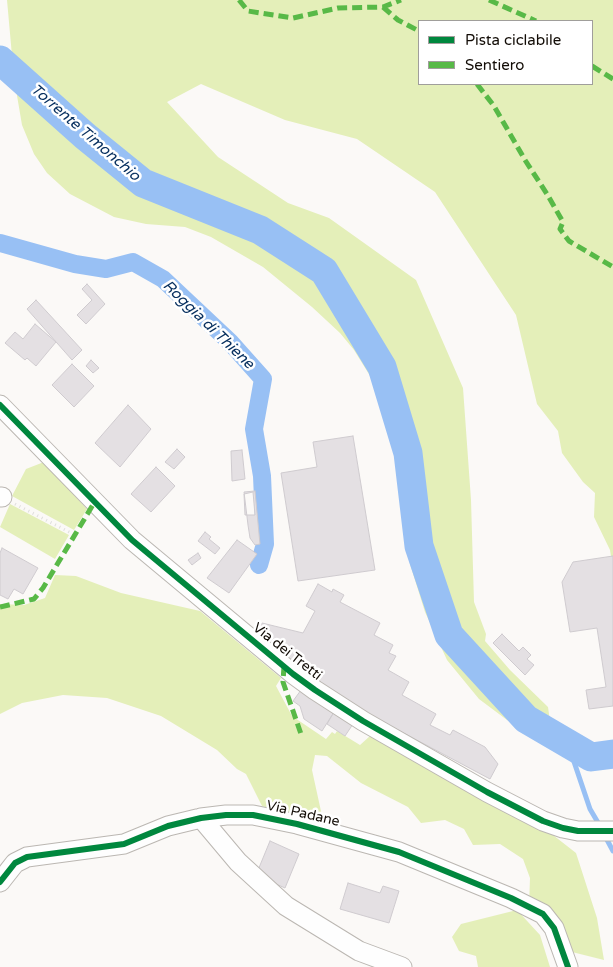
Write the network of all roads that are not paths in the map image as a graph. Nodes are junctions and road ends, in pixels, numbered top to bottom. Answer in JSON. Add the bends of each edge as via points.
{"nodes":[{"id":1,"x":0,"y":405,"type":"edge"},
{"id":2,"x":201,"y":818,"type":"junction"},
{"id":3,"x":613,"y":831,"type":"edge"},
{"id":4,"x":0,"y":882,"type":"edge"},
{"id":5,"x":402,"y":967,"type":"edge"},
{"id":6,"x":568,"y":967,"type":"edge"}],
"edges":[{"from":1,"to":3,"type":"street","name":"Via dei Tretti","via":[[132,540],[292,674],[364,721],[543,821],[578,831]]},
{"from":2,"to":4,"type":"street","name":"Via Padane","via":[[168,826],[124,844],[27,856],[16,863]]},
{"from":2,"to":5,"type":"street","via":[[238,862],[286,906],[359,951]]},
{"from":2,"to":6,"type":"street","name":"Via Padane","via":[[253,815],[408,855],[543,914],[554,928]]}]}
